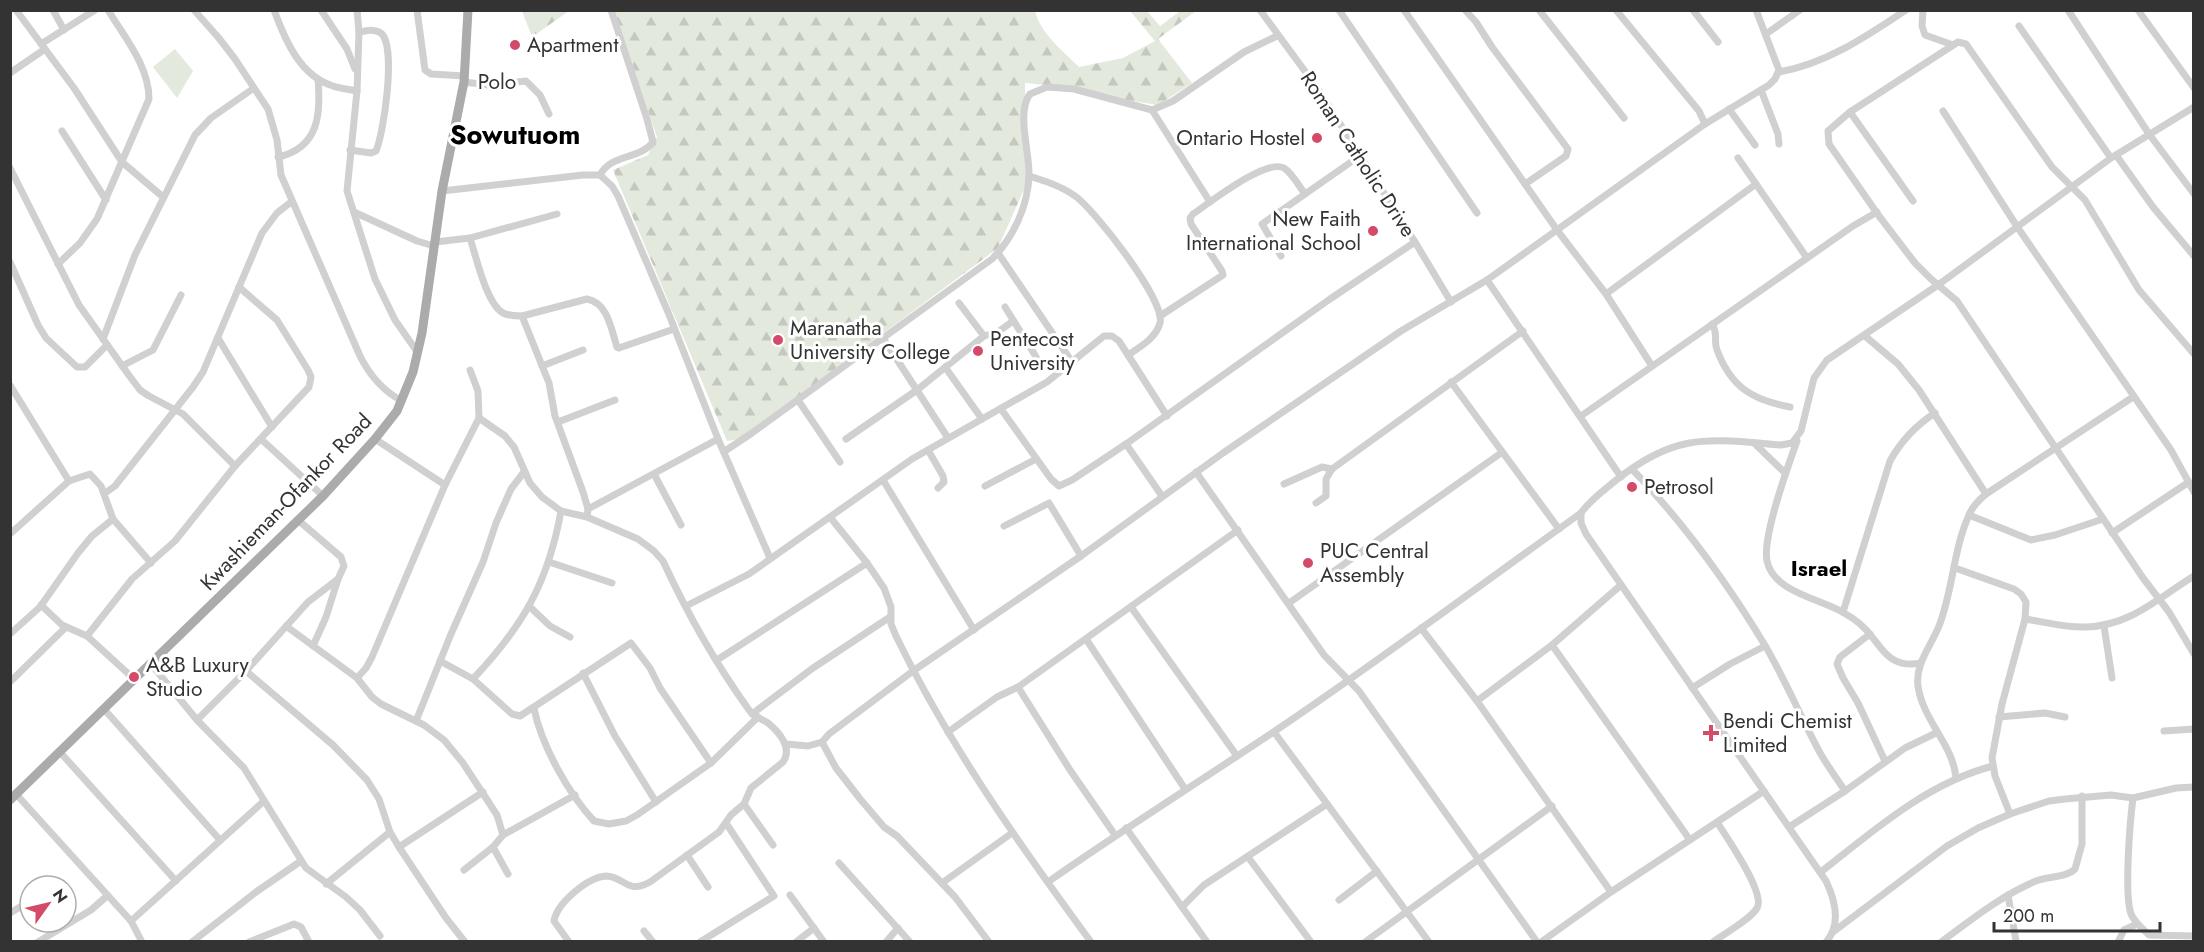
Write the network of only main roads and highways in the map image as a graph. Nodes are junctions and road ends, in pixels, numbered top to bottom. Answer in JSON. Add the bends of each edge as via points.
{"nodes":[{"id":1,"x":468,"y":10,"type":"edge"},
{"id":2,"x":13,"y":797,"type":"edge"}],
"edges":[{"from":1,"to":2,"type":"main road","name":"Kwashieman-Ofankor Road","via":[[464,79],[442,191],[418,353],[402,401],[375,439],[323,495]]}]}
